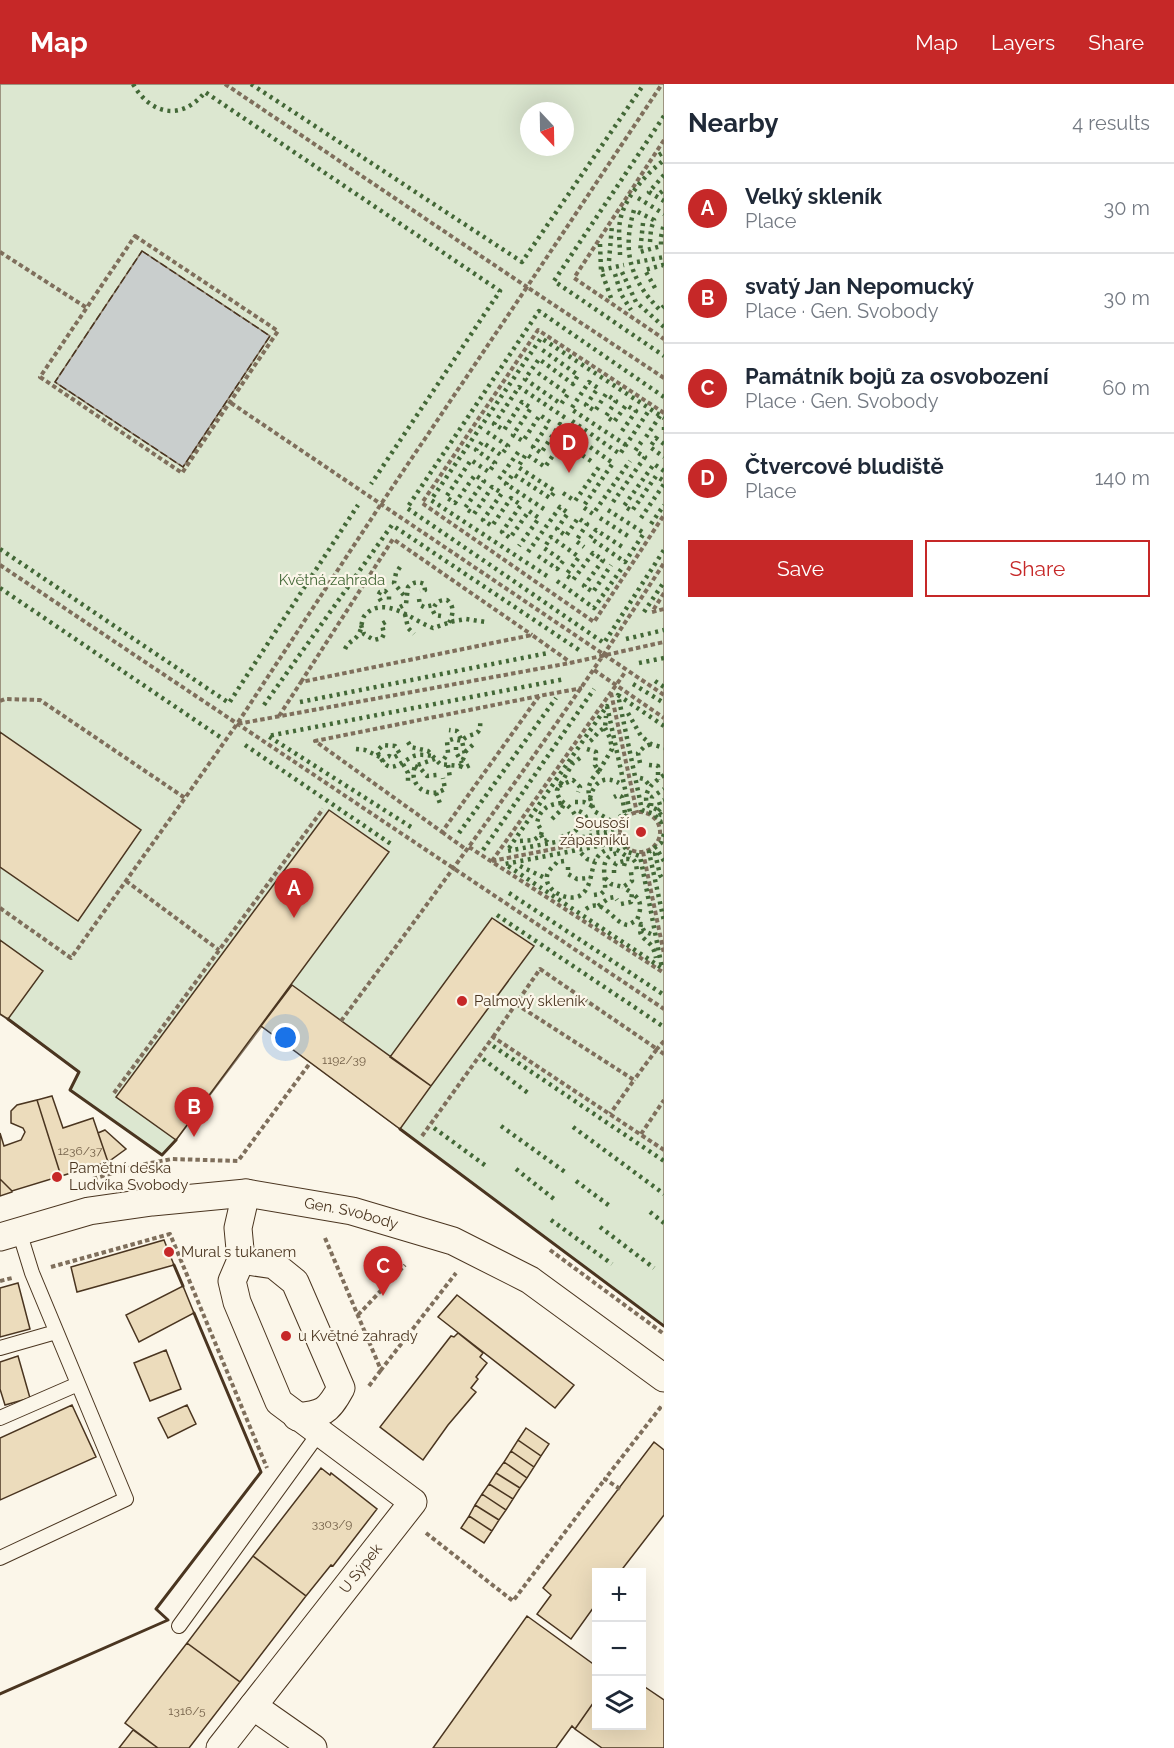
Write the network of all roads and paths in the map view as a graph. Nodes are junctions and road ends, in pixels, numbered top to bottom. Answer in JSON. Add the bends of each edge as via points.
{"nodes":[{"id":1,"x":225,"y":84,"type":"edge"},
{"id":2,"x":662,"y":84,"type":"edge"},
{"id":3,"x":664,"y":140,"type":"edge"},
{"id":4,"x":0,"y":252,"type":"edge"},
{"id":5,"x":527,"y":287,"type":"junction"},
{"id":6,"x":87,"y":308,"type":"junction"},
{"id":7,"x":664,"y":339,"type":"edge"},
{"id":8,"x":664,"y":378,"type":"edge"},
{"id":9,"x":231,"y":403,"type":"junction"},
{"id":10,"x":664,"y":413,"type":"edge"},
{"id":11,"x":381,"y":504,"type":"junction"},
{"id":12,"x":664,"y":515,"type":"edge"},
{"id":13,"x":664,"y":563,"type":"edge"},
{"id":14,"x":0,"y":565,"type":"edge"},
{"id":15,"x":664,"y":593,"type":"edge"},
{"id":16,"x":664,"y":609,"type":"edge"},
{"id":17,"x":532,"y":635,"type":"junction"},
{"id":18,"x":664,"y":642,"type":"edge"},
{"id":19,"x":604,"y":656,"type":"junction"},
{"id":20,"x":570,"y":663,"type":"junction"},
{"id":21,"x":594,"y":670,"type":"junction"},
{"id":22,"x":626,"y":670,"type":"junction"},
{"id":23,"x":301,"y":681,"type":"junction"},
{"id":24,"x":616,"y":685,"type":"junction"},
{"id":25,"x":582,"y":688,"type":"junction"},
{"id":26,"x":611,"y":692,"type":"junction"},
{"id":27,"x":664,"y":695,"type":"edge"},
{"id":28,"x":539,"y":696,"type":"junction"},
{"id":29,"x":0,"y":701,"type":"edge"},
{"id":30,"x":279,"y":716,"type":"junction"},
{"id":31,"x":664,"y":717,"type":"edge"},
{"id":32,"x":237,"y":724,"type":"junction"},
{"id":33,"x":185,"y":798,"type":"junction"},
{"id":34,"x":323,"y":809,"type":"dead end"},
{"id":35,"x":637,"y":813,"type":"junction"},
{"id":36,"x":662,"y":829,"type":"edge"},
{"id":37,"x":442,"y":832,"type":"junction"},
{"id":38,"x":620,"y":836,"type":"junction"},
{"id":39,"x":468,"y":848,"type":"junction"},
{"id":40,"x":643,"y":852,"type":"junction"},
{"id":41,"x":492,"y":861,"type":"junction"},
{"id":42,"x":454,"y":868,"type":"junction"},
{"id":43,"x":126,"y":881,"type":"junction"},
{"id":44,"x":0,"y":908,"type":"edge"},
{"id":45,"x":219,"y":951,"type":"junction"},
{"id":46,"x":664,"y":954,"type":"edge"},
{"id":47,"x":664,"y":973,"type":"edge"},
{"id":48,"x":516,"y":1004,"type":"junction"},
{"id":49,"x":664,"y":1009,"type":"edge"},
{"id":50,"x":341,"y":1021,"type":"dead end"},
{"id":51,"x":493,"y":1037,"type":"junction"},
{"id":52,"x":664,"y":1041,"type":"edge"},
{"id":53,"x":657,"y":1049,"type":"junction"},
{"id":54,"x":664,"y":1054,"type":"edge"},
{"id":55,"x":310,"y":1063,"type":"dead end"},
{"id":56,"x":634,"y":1080,"type":"junction"},
{"id":57,"x":114,"y":1093,"type":"dead end"},
{"id":58,"x":664,"y":1100,"type":"edge"},
{"id":59,"x":610,"y":1114,"type":"junction"},
{"id":60,"x":640,"y":1135,"type":"junction"},
{"id":61,"x":422,"y":1136,"type":"dead end"},
{"id":62,"x":664,"y":1150,"type":"edge"},
{"id":63,"x":90,"y":1180,"type":"dead end"},
{"id":64,"x":246,"y":1193,"type":"junction"},
{"id":65,"x":10,"y":1234,"type":"edge"},
{"id":66,"x":324,"y":1238,"type":"dead end"},
{"id":67,"x":550,"y":1250,"type":"dead end"},
{"id":68,"x":241,"y":1260,"type":"junction"},
{"id":69,"x":405,"y":1265,"type":"dead end"},
{"id":70,"x":32,"y":1273,"type":"junction"},
{"id":71,"x":456,"y":1273,"type":"dead end"},
{"id":72,"x":0,"y":1281,"type":"edge"},
{"id":73,"x":358,"y":1314,"type":"junction"},
{"id":74,"x":56,"y":1332,"type":"junction"},
{"id":75,"x":664,"y":1334,"type":"edge"},
{"id":76,"x":0,"y":1348,"type":"edge"},
{"id":77,"x":664,"y":1378,"type":"edge"},
{"id":78,"x":78,"y":1384,"type":"junction"},
{"id":79,"x":660,"y":1408,"type":"dead end"},
{"id":80,"x":297,"y":1416,"type":"junction"},
{"id":81,"x":0,"y":1418,"type":"edge"},
{"id":82,"x":319,"y":1432,"type":"junction"},
{"id":83,"x":268,"y":1471,"type":"dead end"},
{"id":84,"x":605,"y":1479,"type":"junction"},
{"id":85,"x":620,"y":1489,"type":"dead end"},
{"id":86,"x":419,"y":1527,"type":"dead end"},
{"id":87,"x":0,"y":1558,"type":"edge"},
{"id":88,"x":178,"y":1626,"type":"dead end"},
{"id":89,"x":253,"y":1706,"type":"junction"},
{"id":90,"x":220,"y":1748,"type":"edge"},
{"id":91,"x":313,"y":1748,"type":"edge"}],
"edges":[{"from":1,"to":5,"type":"path"},
{"from":2,"to":5,"type":"path"},
{"from":3,"to":7,"type":"path","via":[[574,278]]},
{"from":4,"to":6,"type":"path"},
{"from":5,"to":8,"type":"path"},
{"from":5,"to":11,"type":"path"},
{"from":6,"to":9,"type":"path","via":[[40,377],[182,473]]},
{"from":6,"to":9,"type":"path","via":[[135,236],[154,248],[278,331]]},
{"from":9,"to":11,"type":"path"},
{"from":10,"to":12,"type":"path","via":[[538,330],[422,503],[594,622]]},
{"from":11,"to":19,"type":"path"},
{"from":11,"to":32,"type":"path"},
{"from":13,"to":19,"type":"path"},
{"from":14,"to":32,"type":"path"},
{"from":15,"to":16,"type":"path","via":[[652,612]]},
{"from":17,"to":20,"type":"path"},
{"from":17,"to":23,"type":"path"},
{"from":17,"to":23,"type":"path","via":[[393,539]]},
{"from":18,"to":19,"type":"path"},
{"from":19,"to":20,"type":"path"},
{"from":19,"to":21,"type":"path"},
{"from":19,"to":22,"type":"path"},
{"from":20,"to":30,"type":"path"},
{"from":21,"to":24,"type":"path"},
{"from":21,"to":25,"type":"path"},
{"from":22,"to":24,"type":"path"},
{"from":22,"to":27,"type":"path"},
{"from":23,"to":30,"type":"path"},
{"from":24,"to":26,"type":"path"},
{"from":24,"to":31,"type":"path"},
{"from":25,"to":28,"type":"path"},
{"from":25,"to":39,"type":"path"},
{"from":26,"to":35,"type":"path"},
{"from":26,"to":41,"type":"path"},
{"from":28,"to":37,"type":"path"},
{"from":28,"to":37,"type":"path","via":[[315,741]]},
{"from":29,"to":33,"type":"path","via":[[40,700]]},
{"from":30,"to":32,"type":"path"},
{"from":32,"to":33,"type":"path"},
{"from":32,"to":42,"type":"path"},
{"from":33,"to":43,"type":"path"},
{"from":34,"to":45,"type":"path"},
{"from":35,"to":36,"type":"path","via":[[652,816]]},
{"from":35,"to":38,"type":"path","via":[[624,821]]},
{"from":36,"to":40,"type":"path","via":[[656,844]]},
{"from":37,"to":39,"type":"path"},
{"from":38,"to":40,"type":"path","via":[[628,848]]},
{"from":38,"to":41,"type":"path"},
{"from":39,"to":41,"type":"path"},
{"from":39,"to":42,"type":"path"},
{"from":40,"to":46,"type":"path"},
{"from":41,"to":47,"type":"path"},
{"from":42,"to":49,"type":"path"},
{"from":42,"to":50,"type":"path"},
{"from":43,"to":44,"type":"path","via":[[71,958]]},
{"from":43,"to":45,"type":"path"},
{"from":45,"to":57,"type":"path"},
{"from":48,"to":51,"type":"path"},
{"from":48,"to":53,"type":"path","via":[[540,969]]},
{"from":48,"to":56,"type":"path"},
{"from":51,"to":59,"type":"path"},
{"from":51,"to":61,"type":"path"},
{"from":52,"to":53,"type":"path"},
{"from":53,"to":54,"type":"path"},
{"from":53,"to":56,"type":"path"},
{"from":55,"to":63,"type":"path","via":[[238,1161],[172,1159]]},
{"from":56,"to":59,"type":"path"},
{"from":58,"to":60,"type":"path"},
{"from":59,"to":60,"type":"path"},
{"from":60,"to":62,"type":"path"},
{"from":64,"to":65,"type":"street","name":"Gen. Svobody","via":[[89,1211]]},
{"from":64,"to":68,"type":"street","name":"U Sýpek","via":[[238,1228]]},
{"from":64,"to":77,"type":"street","name":"Gen. Svobody","via":[[352,1211],[453,1241],[530,1280]]},
{"from":65,"to":70,"type":"lane"},
{"from":66,"to":73,"type":"path"},
{"from":67,"to":75,"type":"path"},
{"from":68,"to":80,"type":"street","name":"U Sýpek","via":[[232,1281],[237,1302],[279,1402]]},
{"from":68,"to":80,"type":"street","via":[[274,1264],[295,1282],[341,1388],[333,1403],[318,1415]]},
{"from":69,"to":73,"type":"path"},
{"from":70,"to":72,"type":"path"},
{"from":70,"to":74,"type":"lane"},
{"from":70,"to":83,"type":"path","via":[[170,1234]]},
{"from":71,"to":73,"type":"path","via":[[381,1370]]},
{"from":74,"to":76,"type":"lane"},
{"from":74,"to":78,"type":"lane"},
{"from":78,"to":81,"type":"lane"},
{"from":78,"to":87,"type":"lane","via":[[126,1499]]},
{"from":79,"to":84,"type":"path"},
{"from":80,"to":82,"type":"street","name":"U Sýpek"},
{"from":82,"to":88,"type":"lane"},
{"from":82,"to":89,"type":"street","name":"U Sýpek","via":[[413,1503]]},
{"from":84,"to":85,"type":"path"},
{"from":84,"to":86,"type":"path","via":[[513,1601]]},
{"from":89,"to":90,"type":"street","name":"U Sýpek"},
{"from":89,"to":91,"type":"street"}]}
